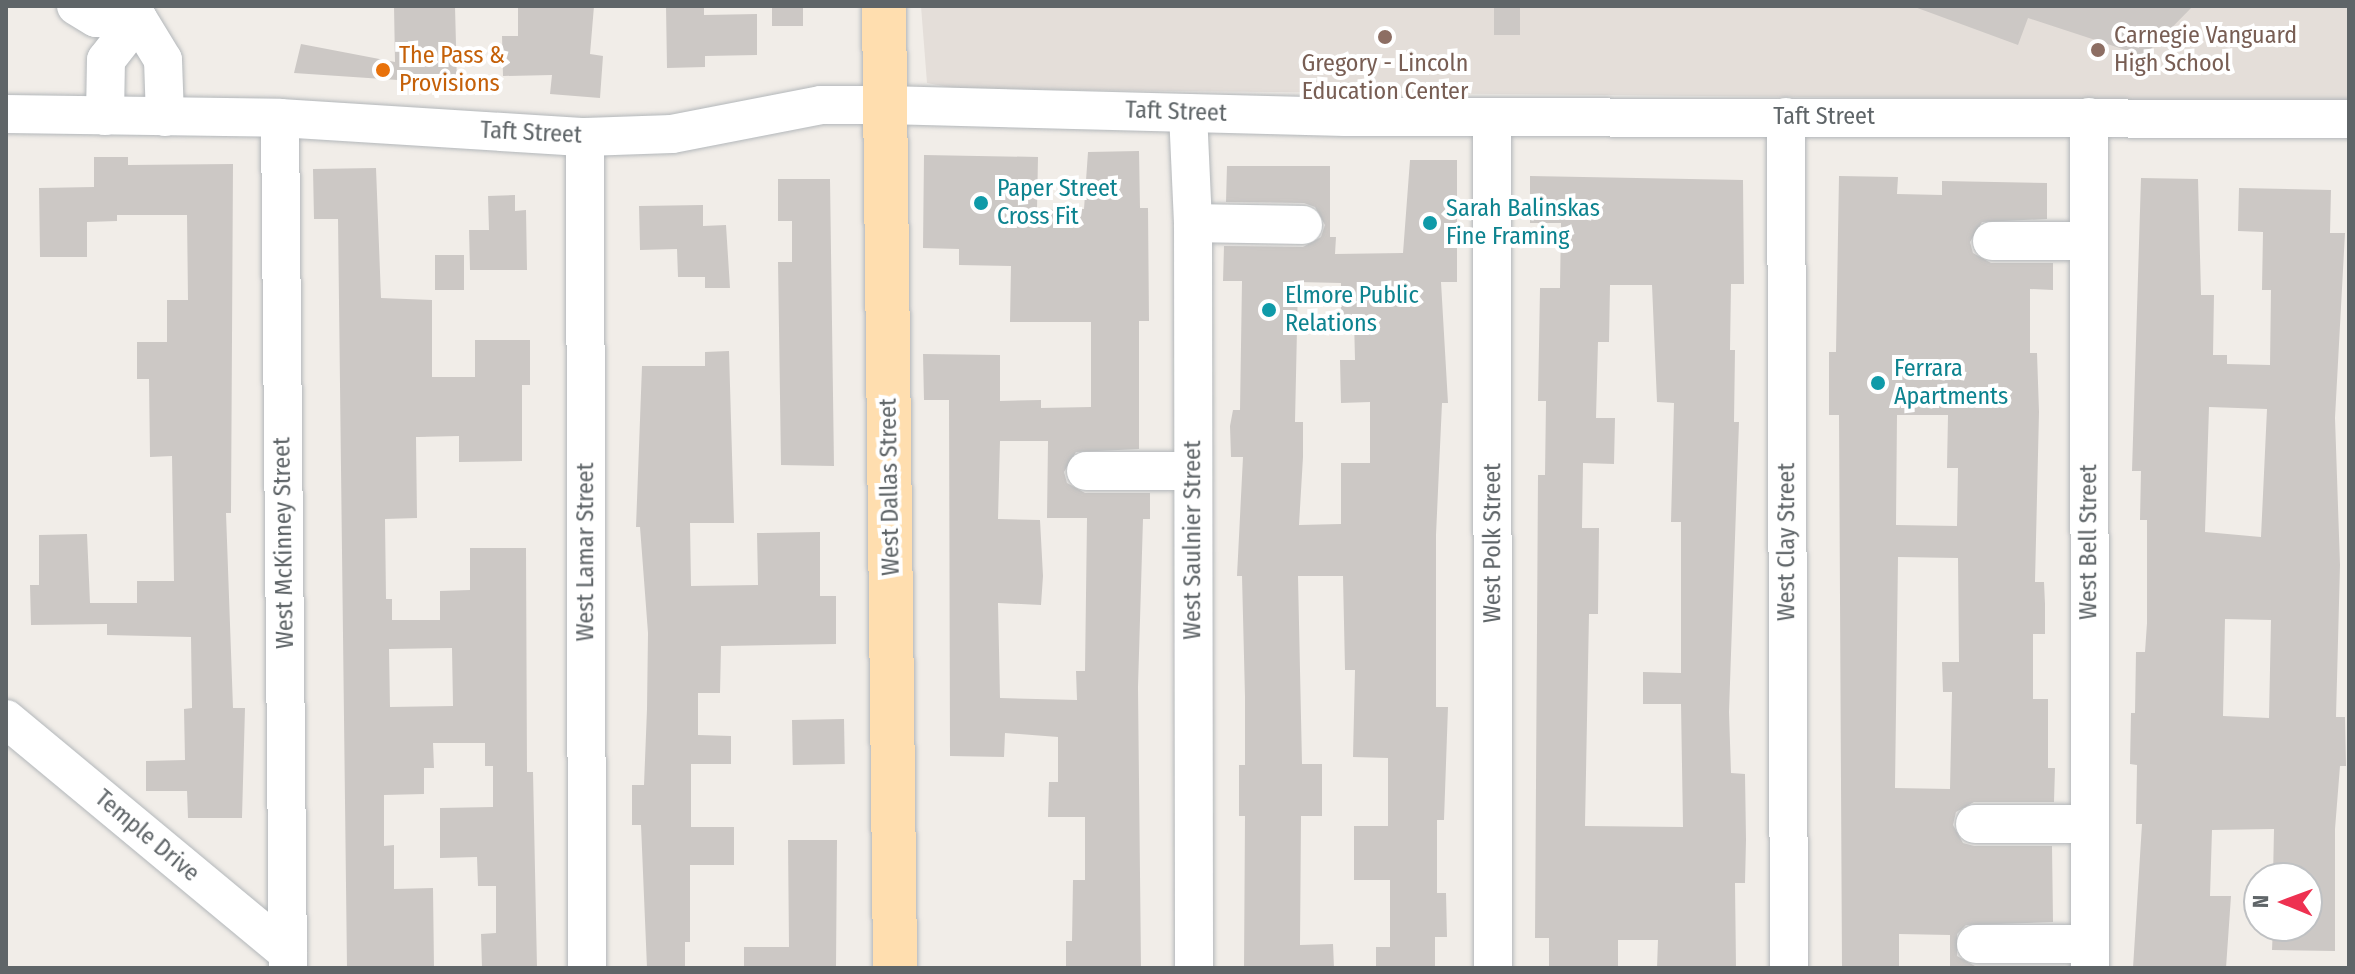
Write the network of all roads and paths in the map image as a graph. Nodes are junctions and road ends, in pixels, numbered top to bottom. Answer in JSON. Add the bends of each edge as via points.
{"nodes":[{"id":1,"x":76,"y":6,"type":"edge"},
{"id":2,"x":884,"y":6,"type":"edge"},
{"id":3,"x":138,"y":19,"type":"junction"},
{"id":4,"x":886,"y":105,"type":"junction"},
{"id":5,"x":1188,"y":113,"type":"junction"},
{"id":6,"x":6,"y":114,"type":"edge"},
{"id":7,"x":105,"y":116,"type":"junction"},
{"id":8,"x":165,"y":117,"type":"junction"},
{"id":9,"x":1786,"y":117,"type":"junction"},
{"id":10,"x":2089,"y":117,"type":"junction"},
{"id":11,"x":280,"y":118,"type":"junction"},
{"id":12,"x":1492,"y":118,"type":"junction"},
{"id":13,"x":2349,"y":119,"type":"edge"},
{"id":14,"x":585,"y":137,"type":"junction"},
{"id":15,"x":1193,"y":223,"type":"junction"},
{"id":16,"x":1303,"y":225,"type":"dead end"},
{"id":17,"x":1992,"y":241,"type":"dead end"},
{"id":18,"x":2089,"y":241,"type":"junction"},
{"id":19,"x":1086,"y":471,"type":"dead end"},
{"id":20,"x":1193,"y":471,"type":"junction"},
{"id":21,"x":6,"y":719,"type":"edge"},
{"id":22,"x":1975,"y":824,"type":"dead end"},
{"id":23,"x":2088,"y":824,"type":"junction"},
{"id":24,"x":1976,"y":944,"type":"dead end"},
{"id":25,"x":2090,"y":956,"type":"edge"},
{"id":26,"x":288,"y":961,"type":"edge"},
{"id":27,"x":587,"y":968,"type":"edge"},
{"id":28,"x":895,"y":968,"type":"edge"},
{"id":29,"x":1194,"y":968,"type":"edge"},
{"id":30,"x":1493,"y":968,"type":"edge"},
{"id":31,"x":1789,"y":968,"type":"edge"}],
"edges":[{"from":1,"to":3,"type":"street","via":[[96,18]]},
{"from":2,"to":4,"type":"main road","name":"West Dallas Street"},
{"from":3,"to":7,"type":"street","via":[[106,60]]},
{"from":3,"to":8,"type":"street","via":[[163,60]]},
{"from":4,"to":5,"type":"street","name":"Taft Street"},
{"from":4,"to":14,"type":"street","name":"Taft Street","via":[[821,105],[672,134]]},
{"from":4,"to":28,"type":"main road","name":"West Dallas Street"},
{"from":5,"to":12,"type":"street","name":"Taft Street"},
{"from":5,"to":15,"type":"street","name":"West Saulnier Street"},
{"from":6,"to":7,"type":"street","name":"Taft Street"},
{"from":7,"to":8,"type":"street","name":"Taft Street"},
{"from":8,"to":11,"type":"street","name":"Taft Street"},
{"from":9,"to":10,"type":"street","name":"Taft Street"},
{"from":9,"to":12,"type":"street","name":"Taft Street"},
{"from":9,"to":31,"type":"street","name":"West Clay Street"},
{"from":10,"to":13,"type":"street","name":"Taft Street"},
{"from":10,"to":18,"type":"street","name":"West Bell Street"},
{"from":11,"to":14,"type":"street","name":"Taft Street"},
{"from":11,"to":26,"type":"street","name":"West McKinney Street"},
{"from":12,"to":30,"type":"street","name":"West Polk Street"},
{"from":14,"to":27,"type":"street","name":"West Lamar Street"},
{"from":15,"to":16,"type":"street"},
{"from":15,"to":20,"type":"street","name":"West Saulnier Street"},
{"from":17,"to":18,"type":"street"},
{"from":18,"to":23,"type":"street","name":"West Bell Street"},
{"from":19,"to":20,"type":"street"},
{"from":20,"to":29,"type":"street","name":"West Saulnier Street"},
{"from":21,"to":26,"type":"street","name":"Temple Drive"},
{"from":22,"to":23,"type":"street"},
{"from":23,"to":25,"type":"street","name":"West Bell Street"},
{"from":24,"to":25,"type":"street"}]}
